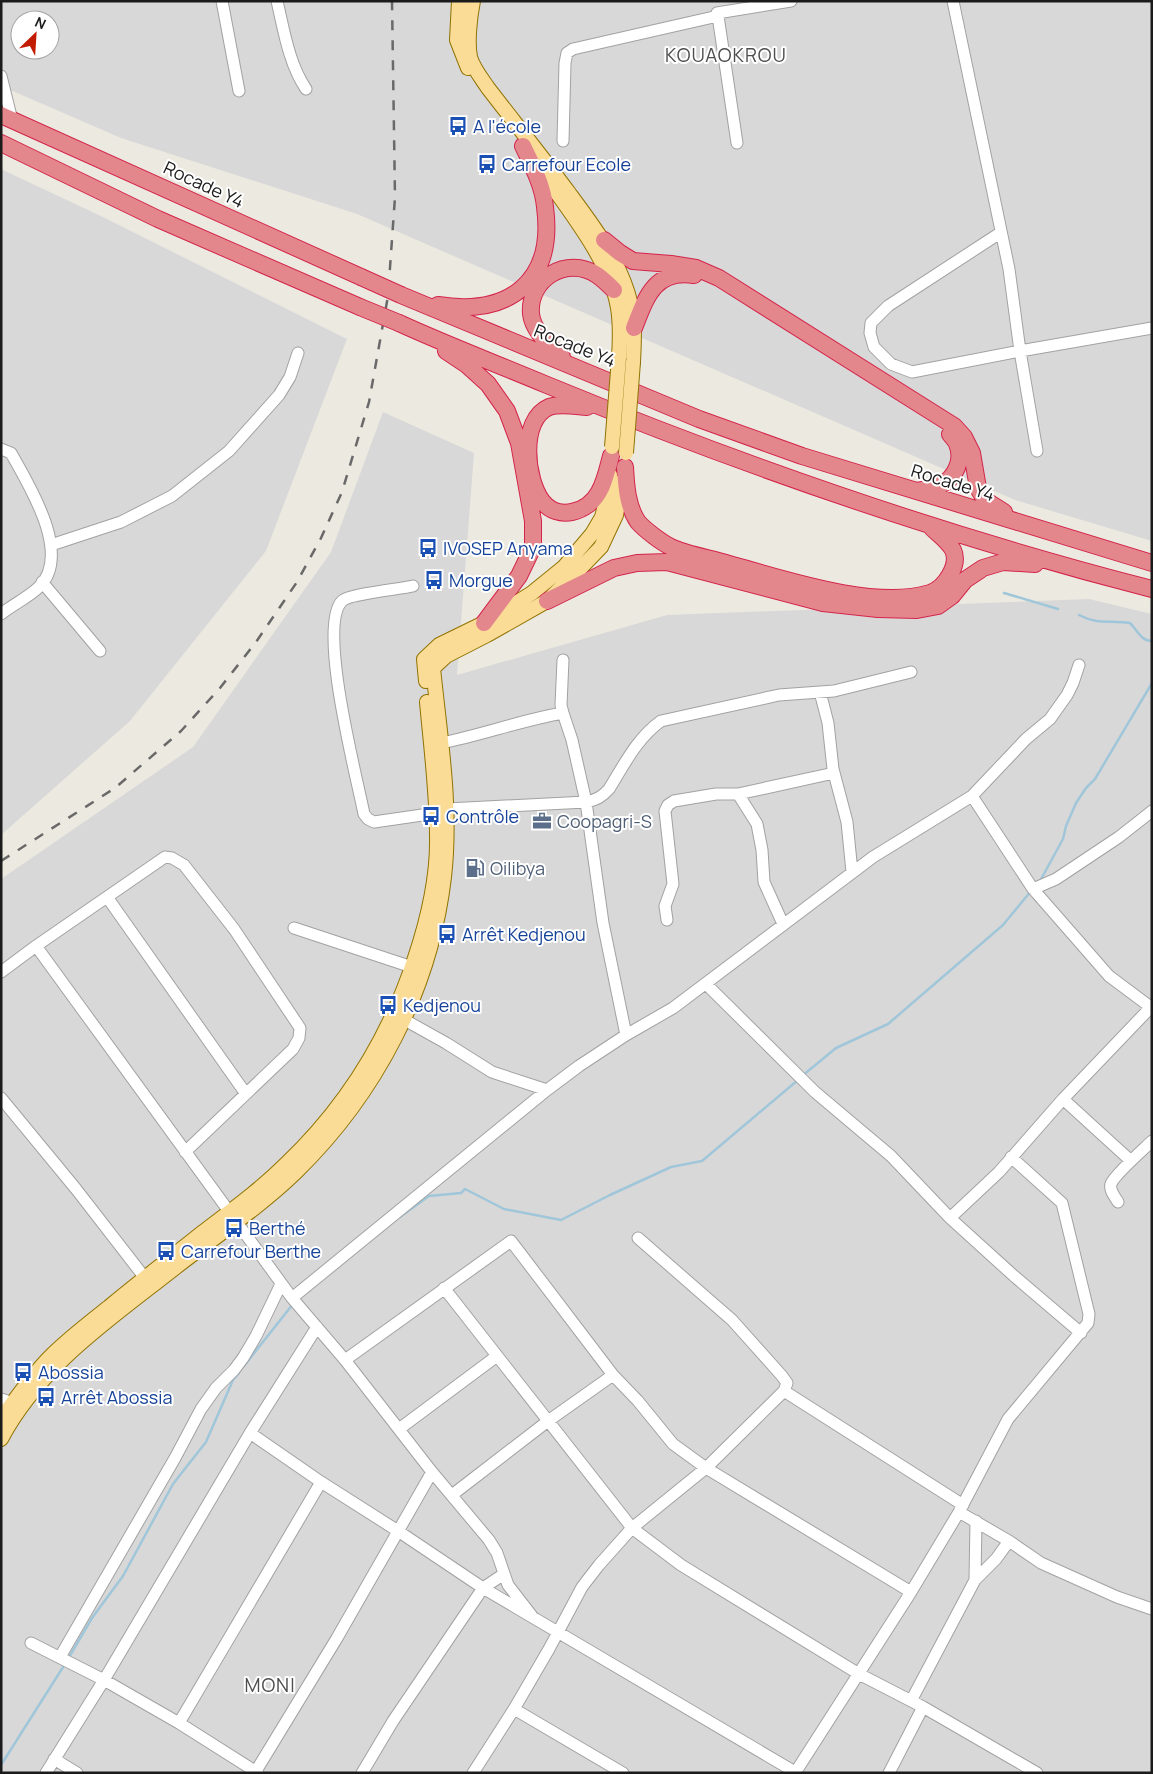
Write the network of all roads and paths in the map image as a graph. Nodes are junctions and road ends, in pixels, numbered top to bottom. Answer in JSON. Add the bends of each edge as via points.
{"nodes":[{"id":1,"x":222,"y":1,"type":"edge"},
{"id":2,"x":277,"y":1,"type":"edge"},
{"id":3,"x":459,"y":1,"type":"edge"},
{"id":4,"x":473,"y":1,"type":"edge"},
{"id":5,"x":791,"y":1,"type":"edge"},
{"id":6,"x":953,"y":1,"type":"edge"},
{"id":7,"x":717,"y":10,"type":"edge"},
{"id":8,"x":1,"y":76,"type":"edge"},
{"id":9,"x":306,"y":89,"type":"dead end"},
{"id":10,"x":238,"y":92,"type":"dead end"},
{"id":11,"x":6,"y":117,"type":"edge"},
{"id":12,"x":563,"y":140,"type":"dead end"},
{"id":13,"x":1,"y":143,"type":"edge"},
{"id":14,"x":737,"y":143,"type":"dead end"},
{"id":15,"x":523,"y":146,"type":"junction"},
{"id":16,"x":1000,"y":233,"type":"junction"},
{"id":17,"x":604,"y":240,"type":"junction"},
{"id":18,"x":614,"y":290,"type":"junction"},
{"id":19,"x":418,"y":302,"type":"junction"},
{"id":20,"x":634,"y":328,"type":"junction"},
{"id":21,"x":1152,"y":328,"type":"edge"},
{"id":22,"x":417,"y":331,"type":"junction"},
{"id":23,"x":1020,"y":351,"type":"junction"},
{"id":24,"x":298,"y":353,"type":"dead end"},
{"id":25,"x":571,"y":366,"type":"junction"},
{"id":26,"x":604,"y":408,"type":"junction"},
{"id":27,"x":1,"y":449,"type":"edge"},
{"id":28,"x":1037,"y":451,"type":"dead end"},
{"id":29,"x":619,"y":456,"type":"junction"},
{"id":30,"x":915,"y":492,"type":"junction"},
{"id":31,"x":926,"y":524,"type":"junction"},
{"id":32,"x":1069,"y":538,"type":"junction"},
{"id":33,"x":50,"y":545,"type":"junction"},
{"id":34,"x":1152,"y":563,"type":"edge"},
{"id":35,"x":1073,"y":569,"type":"junction"},
{"id":36,"x":42,"y":582,"type":"junction"},
{"id":37,"x":413,"y":586,"type":"dead end"},
{"id":38,"x":1152,"y":589,"type":"edge"},
{"id":39,"x":547,"y":601,"type":"junction"},
{"id":40,"x":1,"y":614,"type":"edge"},
{"id":41,"x":484,"y":623,"type":"junction"},
{"id":42,"x":100,"y":651,"type":"dead end"},
{"id":43,"x":563,"y":660,"type":"dead end"},
{"id":44,"x":1079,"y":665,"type":"dead end"},
{"id":45,"x":911,"y":672,"type":"dead end"},
{"id":46,"x":820,"y":692,"type":"junction"},
{"id":47,"x":563,"y":713,"type":"junction"},
{"id":48,"x":441,"y":743,"type":"junction"},
{"id":49,"x":834,"y":773,"type":"junction"},
{"id":50,"x":738,"y":794,"type":"junction"},
{"id":51,"x":972,"y":796,"type":"junction"},
{"id":52,"x":586,"y":802,"type":"junction"},
{"id":53,"x":441,"y":811,"type":"junction"},
{"id":54,"x":1152,"y":811,"type":"edge"},
{"id":55,"x":852,"y":872,"type":"junction"},
{"id":56,"x":1033,"y":890,"type":"junction"},
{"id":57,"x":107,"y":897,"type":"junction"},
{"id":58,"x":667,"y":920,"type":"dead end"},
{"id":59,"x":783,"y":924,"type":"junction"},
{"id":60,"x":294,"y":928,"type":"dead end"},
{"id":61,"x":36,"y":946,"type":"junction"},
{"id":62,"x":412,"y":967,"type":"junction"},
{"id":63,"x":1,"y":972,"type":"edge"},
{"id":64,"x":706,"y":984,"type":"junction"},
{"id":65,"x":1151,"y":1007,"type":"edge"},
{"id":66,"x":403,"y":1019,"type":"junction"},
{"id":67,"x":626,"y":1035,"type":"junction"},
{"id":68,"x":546,"y":1090,"type":"junction"},
{"id":69,"x":246,"y":1094,"type":"junction"},
{"id":70,"x":1,"y":1098,"type":"edge"},
{"id":71,"x":1062,"y":1099,"type":"junction"},
{"id":72,"x":1152,"y":1141,"type":"edge"},
{"id":73,"x":185,"y":1152,"type":"junction"},
{"id":74,"x":1011,"y":1157,"type":"junction"},
{"id":75,"x":1131,"y":1161,"type":"junction"},
{"id":76,"x":1118,"y":1202,"type":"dead end"},
{"id":77,"x":232,"y":1217,"type":"junction"},
{"id":78,"x":950,"y":1218,"type":"junction"},
{"id":79,"x":638,"y":1238,"type":"dead end"},
{"id":80,"x":146,"y":1278,"type":"junction"},
{"id":81,"x":281,"y":1284,"type":"junction"},
{"id":82,"x":444,"y":1288,"type":"junction"},
{"id":83,"x":292,"y":1298,"type":"junction"},
{"id":84,"x":316,"y":1328,"type":"junction"},
{"id":85,"x":1081,"y":1333,"type":"junction"},
{"id":86,"x":497,"y":1356,"type":"junction"},
{"id":87,"x":345,"y":1360,"type":"junction"},
{"id":88,"x":613,"y":1376,"type":"junction"},
{"id":89,"x":784,"y":1391,"type":"junction"},
{"id":90,"x":7,"y":1401,"type":"edge"},
{"id":91,"x":1,"y":1419,"type":"edge"},
{"id":92,"x":548,"y":1422,"type":"junction"},
{"id":93,"x":399,"y":1429,"type":"junction"},
{"id":94,"x":250,"y":1433,"type":"junction"},
{"id":95,"x":1,"y":1439,"type":"edge"},
{"id":96,"x":706,"y":1468,"type":"junction"},
{"id":97,"x":432,"y":1472,"type":"junction"},
{"id":98,"x":321,"y":1482,"type":"junction"},
{"id":99,"x":452,"y":1495,"type":"junction"},
{"id":100,"x":961,"y":1508,"type":"junction"},
{"id":101,"x":976,"y":1521,"type":"junction"},
{"id":102,"x":632,"y":1528,"type":"junction"},
{"id":103,"x":398,"y":1531,"type":"junction"},
{"id":104,"x":1009,"y":1541,"type":"junction"},
{"id":105,"x":504,"y":1574,"type":"junction"},
{"id":106,"x":975,"y":1580,"type":"junction"},
{"id":107,"x":483,"y":1588,"type":"junction"},
{"id":108,"x":911,"y":1592,"type":"junction"},
{"id":109,"x":1149,"y":1604,"type":"edge"},
{"id":110,"x":532,"y":1616,"type":"junction"},
{"id":111,"x":559,"y":1631,"type":"junction"},
{"id":112,"x":31,"y":1643,"type":"dead end"},
{"id":113,"x":60,"y":1657,"type":"junction"},
{"id":114,"x":859,"y":1674,"type":"junction"},
{"id":115,"x":104,"y":1680,"type":"junction"},
{"id":116,"x":912,"y":1702,"type":"junction"},
{"id":117,"x":923,"y":1707,"type":"junction"},
{"id":118,"x":514,"y":1709,"type":"junction"},
{"id":119,"x":179,"y":1723,"type":"junction"},
{"id":120,"x":54,"y":1759,"type":"junction"},
{"id":121,"x":257,"y":1772,"type":"edge"},
{"id":122,"x":795,"y":1772,"type":"edge"},
{"id":123,"x":46,"y":1773,"type":"edge"},
{"id":124,"x":77,"y":1773,"type":"edge"},
{"id":125,"x":362,"y":1773,"type":"edge"},
{"id":126,"x":473,"y":1773,"type":"edge"},
{"id":127,"x":623,"y":1773,"type":"edge"},
{"id":128,"x":888,"y":1773,"type":"edge"},
{"id":129,"x":1037,"y":1773,"type":"edge"}],
"edges":[{"from":1,"to":10,"type":"street"},
{"from":2,"to":9,"type":"street","via":[[288,48],[298,78]]},
{"from":3,"to":15,"type":"main road","via":[[457,40],[466,66]]},
{"from":4,"to":17,"type":"main road","via":[[470,57],[478,74]]},
{"from":5,"to":7,"type":"street"},
{"from":6,"to":16,"type":"street"},
{"from":7,"to":12,"type":"street","via":[[580,47],[567,54]]},
{"from":7,"to":14,"type":"street"},
{"from":8,"to":11,"type":"street"},
{"from":11,"to":19,"type":"highway","name":"Rocade Y4","bridge":true},
{"from":13,"to":22,"type":"highway","bridge":true,"via":[[158,219]]},
{"from":15,"to":18,"type":"main road","via":[[602,260]]},
{"from":15,"to":19,"type":"highway","via":[[540,184],[545,206],[547,237],[534,276],[518,291],[478,307]]},
{"from":16,"to":23,"type":"street","via":[[1009,269]]},
{"from":16,"to":23,"type":"street","via":[[888,306],[871,324],[870,333],[874,348],[891,364],[912,372]]},
{"from":17,"to":20,"type":"main road","via":[[628,293]]},
{"from":17,"to":32,"type":"highway","via":[[634,261],[680,265],[711,274],[885,381],[954,426],[964,437],[972,453],[978,488],[984,500],[999,510]]},
{"from":18,"to":25,"type":"highway","via":[[596,274],[568,268],[554,271],[532,298],[531,316],[537,330]]},
{"from":18,"to":29,"type":"main road","bridge":true,"via":[[620,330]]},
{"from":19,"to":25,"type":"highway","name":"Rocade Y4"},
{"from":20,"to":29,"type":"main road","bridge":true,"via":[[634,362]]},
{"from":20,"to":30,"type":"highway","via":[[651,291],[667,276],[698,275],[722,286],[949,433],[960,454],[955,473],[939,486]]},
{"from":21,"to":23,"type":"street"},
{"from":22,"to":26,"type":"highway"},
{"from":22,"to":41,"type":"highway","via":[[467,365],[488,384],[507,411],[519,443],[533,521],[533,547],[507,595]]},
{"from":23,"to":28,"type":"street"},
{"from":24,"to":33,"type":"street","via":[[280,395],[229,451],[172,496],[121,522]]},
{"from":25,"to":30,"type":"highway","name":"Rocade Y4","via":[[709,422]]},
{"from":26,"to":29,"type":"highway","via":[[564,405],[548,408],[537,418],[528,438],[527,456],[533,482],[542,501],[556,512],[582,510],[600,492]]},
{"from":26,"to":31,"type":"highway","via":[[812,487]]},
{"from":27,"to":33,"type":"street","via":[[11,453],[39,504]]},
{"from":29,"to":31,"type":"highway","via":[[631,507],[639,523],[672,548],[825,590],[877,597],[910,597],[932,592],[947,579],[954,566],[953,551],[944,538]]},
{"from":29,"to":39,"type":"main road","via":[[616,515],[601,547]]},
{"from":29,"to":41,"type":"main road","via":[[602,517],[592,534],[564,567]]},
{"from":30,"to":32,"type":"highway","name":"Rocade Y4"},
{"from":31,"to":35,"type":"highway"},
{"from":32,"to":34,"type":"highway","name":"Rocade Y4"},
{"from":33,"to":36,"type":"street","via":[[50,564]]},
{"from":35,"to":38,"type":"highway"},
{"from":35,"to":39,"type":"highway","via":[[1003,562],[984,568],[965,580],[952,596],[938,606],[916,610],[823,603],[668,562],[637,563],[614,568]]},
{"from":36,"to":40,"type":"street","via":[[39,588]]},
{"from":36,"to":42,"type":"street"},
{"from":37,"to":53,"type":"street","via":[[343,601],[334,630],[335,656],[342,708],[364,814],[374,822]]},
{"from":39,"to":48,"type":"main road","via":[[446,656],[433,668]]},
{"from":41,"to":53,"type":"main road","via":[[439,645],[424,660]]},
{"from":43,"to":47,"type":"street"},
{"from":44,"to":51,"type":"street","via":[[1070,689],[1050,719],[1026,739]]},
{"from":45,"to":46,"type":"street"},
{"from":46,"to":49,"type":"street","via":[[828,723]]},
{"from":46,"to":52,"type":"street","via":[[779,696],[661,721],[636,745],[602,796]]},
{"from":47,"to":48,"type":"street"},
{"from":47,"to":52,"type":"street"},
{"from":48,"to":53,"type":"main road"},
{"from":49,"to":50,"type":"street"},
{"from":49,"to":55,"type":"street","via":[[848,822]]},
{"from":50,"to":58,"type":"street","via":[[716,794],[668,804],[665,811],[673,884],[666,906]]},
{"from":50,"to":59,"type":"street","via":[[757,824],[764,882]]},
{"from":51,"to":55,"type":"street"},
{"from":51,"to":56,"type":"street"},
{"from":52,"to":53,"type":"street"},
{"from":52,"to":67,"type":"street","via":[[603,923]]},
{"from":53,"to":62,"type":"main road","via":[[424,932]]},
{"from":53,"to":66,"type":"main road","via":[[445,875],[440,906],[421,974]]},
{"from":54,"to":56,"type":"street","via":[[1119,837]]},
{"from":55,"to":59,"type":"street"},
{"from":56,"to":65,"type":"street","via":[[1109,976]]},
{"from":57,"to":61,"type":"street"},
{"from":57,"to":69,"type":"street"},
{"from":57,"to":69,"type":"street","via":[[165,857],[172,858],[184,865],[234,929],[300,1028],[293,1048]]},
{"from":59,"to":64,"type":"street"},
{"from":60,"to":62,"type":"street"},
{"from":61,"to":63,"type":"street"},
{"from":61,"to":73,"type":"street"},
{"from":62,"to":77,"type":"main road","via":[[399,1005],[362,1074],[316,1134]]},
{"from":64,"to":67,"type":"street"},
{"from":64,"to":78,"type":"street","via":[[815,1092],[891,1156]]},
{"from":65,"to":71,"type":"street"},
{"from":66,"to":68,"type":"street","via":[[492,1072]]},
{"from":66,"to":77,"type":"main road","via":[[372,1080],[336,1129],[294,1174],[263,1201]]},
{"from":67,"to":68,"type":"street"},
{"from":68,"to":83,"type":"street"},
{"from":69,"to":73,"type":"street"},
{"from":70,"to":80,"type":"street"},
{"from":71,"to":74,"type":"street"},
{"from":71,"to":75,"type":"street"},
{"from":72,"to":75,"type":"street"},
{"from":73,"to":77,"type":"street"},
{"from":74,"to":78,"type":"street"},
{"from":74,"to":85,"type":"street","via":[[1062,1203],[1089,1314],[1088,1323]]},
{"from":75,"to":76,"type":"street","via":[[1111,1184]]},
{"from":77,"to":80,"type":"main road"},
{"from":77,"to":81,"type":"street"},
{"from":77,"to":95,"type":"main road","via":[[59,1364],[35,1390]]},
{"from":78,"to":85,"type":"street"},
{"from":79,"to":89,"type":"street","via":[[732,1320],[782,1376],[787,1383]]},
{"from":80,"to":90,"type":"main road","via":[[51,1356]]},
{"from":81,"to":83,"type":"street"},
{"from":81,"to":113,"type":"street","via":[[243,1358],[201,1409]]},
{"from":82,"to":86,"type":"street"},
{"from":82,"to":87,"type":"street"},
{"from":82,"to":88,"type":"street","via":[[511,1241]]},
{"from":83,"to":84,"type":"street"},
{"from":84,"to":87,"type":"street"},
{"from":84,"to":94,"type":"street"},
{"from":85,"to":100,"type":"street","via":[[1008,1419]]},
{"from":86,"to":92,"type":"street"},
{"from":86,"to":93,"type":"street"},
{"from":87,"to":93,"type":"street"},
{"from":88,"to":92,"type":"street"},
{"from":88,"to":96,"type":"street","via":[[672,1444]]},
{"from":89,"to":96,"type":"street"},
{"from":89,"to":100,"type":"street"},
{"from":90,"to":91,"type":"main road"},
{"from":92,"to":99,"type":"street"},
{"from":92,"to":102,"type":"street"},
{"from":93,"to":97,"type":"street"},
{"from":94,"to":98,"type":"street"},
{"from":94,"to":115,"type":"street"},
{"from":96,"to":102,"type":"street"},
{"from":96,"to":108,"type":"street"},
{"from":97,"to":99,"type":"street"},
{"from":97,"to":103,"type":"street"},
{"from":98,"to":103,"type":"street"},
{"from":98,"to":119,"type":"street"},
{"from":99,"to":105,"type":"street","via":[[489,1540]]},
{"from":100,"to":101,"type":"street"},
{"from":100,"to":108,"type":"street"},
{"from":101,"to":104,"type":"street"},
{"from":101,"to":106,"type":"street"},
{"from":102,"to":111,"type":"street","via":[[582,1587]]},
{"from":102,"to":114,"type":"street","via":[[681,1565]]},
{"from":103,"to":107,"type":"street"},
{"from":103,"to":121,"type":"street"},
{"from":104,"to":106,"type":"street"},
{"from":104,"to":109,"type":"street","via":[[1041,1563],[1117,1598]]},
{"from":105,"to":107,"type":"street"},
{"from":105,"to":110,"type":"street","via":[[508,1585]]},
{"from":106,"to":116,"type":"street"},
{"from":107,"to":110,"type":"street"},
{"from":107,"to":125,"type":"street","via":[[393,1721]]},
{"from":108,"to":114,"type":"street"},
{"from":110,"to":111,"type":"street"},
{"from":111,"to":118,"type":"street"},
{"from":111,"to":122,"type":"street"},
{"from":112,"to":113,"type":"street"},
{"from":113,"to":115,"type":"street"},
{"from":114,"to":116,"type":"street"},
{"from":114,"to":122,"type":"street"},
{"from":115,"to":119,"type":"street"},
{"from":115,"to":120,"type":"street"},
{"from":116,"to":117,"type":"street"},
{"from":117,"to":128,"type":"street"},
{"from":117,"to":129,"type":"street"},
{"from":118,"to":126,"type":"street"},
{"from":118,"to":127,"type":"street"},
{"from":119,"to":121,"type":"street"},
{"from":120,"to":123,"type":"street"},
{"from":120,"to":124,"type":"street"}]}
